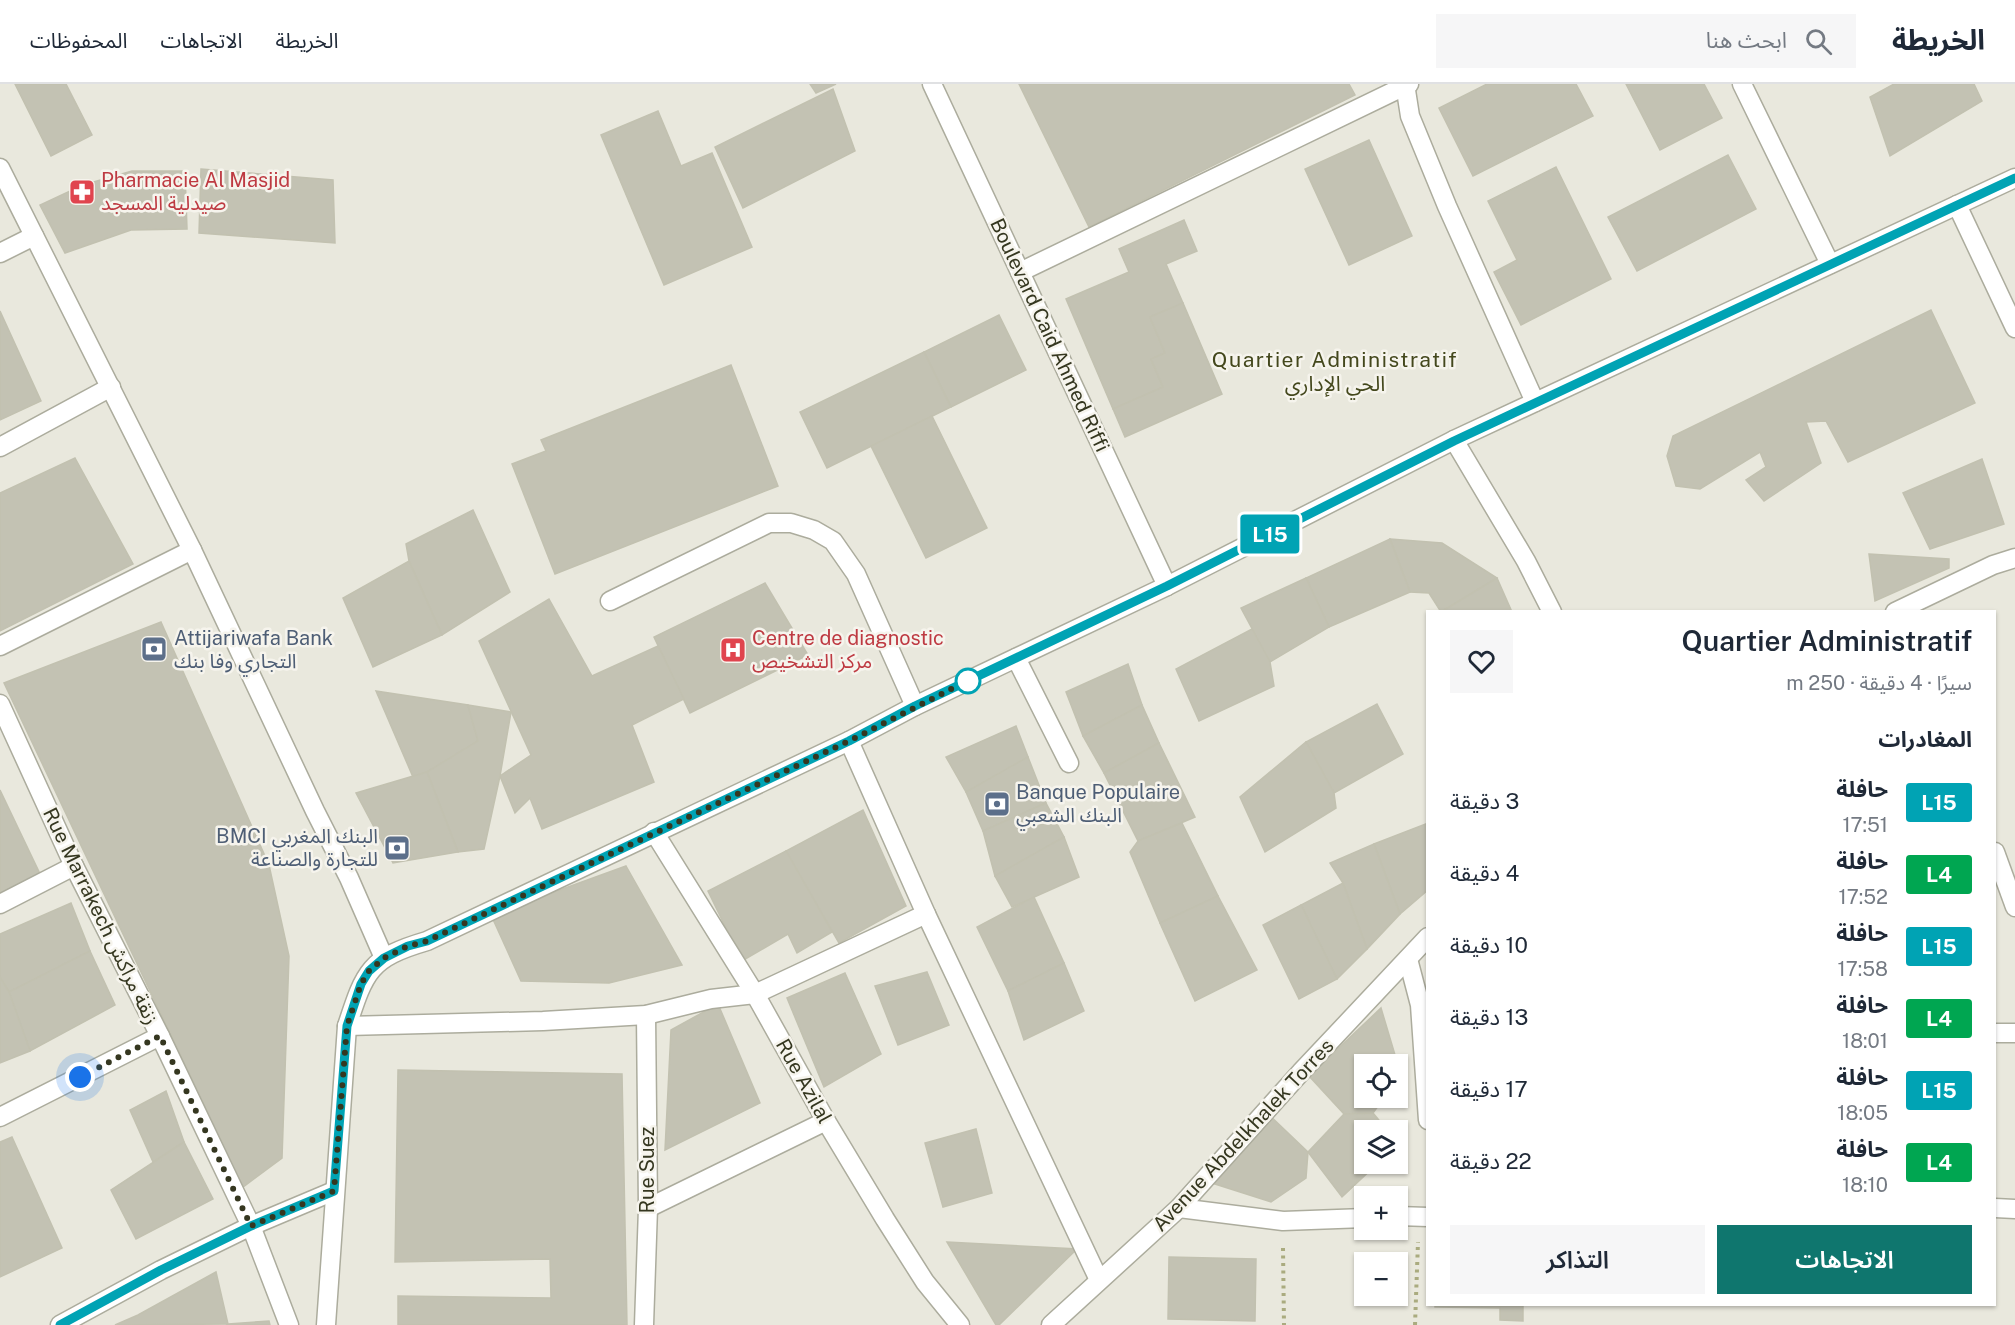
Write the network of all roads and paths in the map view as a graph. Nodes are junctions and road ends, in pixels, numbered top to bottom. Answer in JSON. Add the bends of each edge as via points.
{"nodes":[{"id":1,"x":932,"y":84,"type":"edge"},
{"id":2,"x":1742,"y":84,"type":"edge"},
{"id":3,"x":1406,"y":85,"type":"edge"},
{"id":4,"x":0,"y":168,"type":"edge"},
{"id":5,"x":2015,"y":178,"type":"edge"},
{"id":6,"x":1957,"y":205,"type":"junction"},
{"id":7,"x":34,"y":236,"type":"junction"},
{"id":8,"x":0,"y":253,"type":"edge"},
{"id":9,"x":1830,"y":264,"type":"junction"},
{"id":10,"x":1020,"y":272,"type":"junction"},
{"id":11,"x":2015,"y":328,"type":"edge"},
{"id":12,"x":111,"y":387,"type":"junction"},
{"id":13,"x":1535,"y":402,"type":"junction"},
{"id":14,"x":1454,"y":441,"type":"junction"},
{"id":15,"x":0,"y":447,"type":"edge"},
{"id":16,"x":192,"y":550,"type":"junction"},
{"id":17,"x":2015,"y":558,"type":"edge"},
{"id":18,"x":1167,"y":586,"type":"junction"},
{"id":19,"x":610,"y":602,"type":"dead end"},
{"id":20,"x":1906,"y":609,"type":"edge"},
{"id":21,"x":1551,"y":610,"type":"edge"},
{"id":22,"x":0,"y":646,"type":"edge"},
{"id":23,"x":1016,"y":658,"type":"junction"},
{"id":24,"x":0,"y":704,"type":"edge"},
{"id":25,"x":915,"y":706,"type":"junction"},
{"id":26,"x":849,"y":741,"type":"junction"},
{"id":27,"x":1069,"y":763,"type":"dead end"},
{"id":28,"x":654,"y":832,"type":"junction"},
{"id":29,"x":1996,"y":855,"type":"edge"},
{"id":30,"x":74,"y":866,"type":"junction"},
{"id":31,"x":0,"y":904,"type":"edge"},
{"id":32,"x":2015,"y":907,"type":"edge"},
{"id":33,"x":926,"y":914,"type":"junction"},
{"id":34,"x":1426,"y":939,"type":"edge"},
{"id":35,"x":384,"y":958,"type":"junction"},
{"id":36,"x":1408,"y":959,"type":"junction"},
{"id":37,"x":755,"y":994,"type":"junction"},
{"id":38,"x":1424,"y":1005,"type":"edge"},
{"id":39,"x":646,"y":1015,"type":"junction"},
{"id":40,"x":347,"y":1026,"type":"junction"},
{"id":41,"x":1996,"y":1033,"type":"edge"},
{"id":42,"x":2015,"y":1033,"type":"edge"},
{"id":43,"x":160,"y":1036,"type":"junction"},
{"id":44,"x":1426,"y":1062,"type":"edge"},
{"id":45,"x":0,"y":1118,"type":"edge"},
{"id":46,"x":826,"y":1121,"type":"junction"},
{"id":47,"x":334,"y":1191,"type":"junction"},
{"id":48,"x":648,"y":1208,"type":"junction"},
{"id":49,"x":1179,"y":1208,"type":"junction"},
{"id":50,"x":1996,"y":1208,"type":"edge"},
{"id":51,"x":2015,"y":1209,"type":"edge"},
{"id":52,"x":1423,"y":1216,"type":"edge"},
{"id":53,"x":1354,"y":1218,"type":"edge"},
{"id":54,"x":1283,"y":1221,"type":"junction"},
{"id":55,"x":251,"y":1226,"type":"junction"},
{"id":56,"x":1099,"y":1280,"type":"junction"},
{"id":57,"x":60,"y":1325,"type":"edge"},
{"id":58,"x":289,"y":1325,"type":"edge"},
{"id":59,"x":326,"y":1325,"type":"edge"},
{"id":60,"x":644,"y":1325,"type":"edge"},
{"id":61,"x":960,"y":1325,"type":"edge"},
{"id":62,"x":1051,"y":1325,"type":"edge"},
{"id":63,"x":1284,"y":1325,"type":"edge"},
{"id":64,"x":1415,"y":1325,"type":"edge"}],
"edges":[{"from":1,"to":10,"type":"street","name":"Boulevard Caid Ahmed Riffi"},
{"from":2,"to":9,"type":"street"},
{"from":3,"to":10,"type":"street"},
{"from":3,"to":13,"type":"street","via":[[1410,116]]},
{"from":4,"to":7,"type":"street"},
{"from":5,"to":6,"type":"street"},
{"from":6,"to":9,"type":"street"},
{"from":6,"to":11,"type":"street"},
{"from":7,"to":8,"type":"street"},
{"from":7,"to":12,"type":"street"},
{"from":9,"to":13,"type":"street"},
{"from":10,"to":18,"type":"street","name":"Boulevard Caid Ahmed Riffi"},
{"from":12,"to":15,"type":"street"},
{"from":12,"to":16,"type":"street"},
{"from":13,"to":14,"type":"street"},
{"from":14,"to":18,"type":"street"},
{"from":14,"to":21,"type":"street"},
{"from":16,"to":22,"type":"street"},
{"from":16,"to":35,"type":"street"},
{"from":17,"to":20,"type":"street"},
{"from":18,"to":23,"type":"street"},
{"from":19,"to":25,"type":"street","via":[[769,523],[791,523],[814,530],[833,541],[856,573]]},
{"from":23,"to":25,"type":"street"},
{"from":23,"to":27,"type":"street"},
{"from":24,"to":30,"type":"street","name":"Rue Marrakech زنقة مراكش"},
{"from":25,"to":26,"type":"street"},
{"from":26,"to":28,"type":"street"},
{"from":26,"to":33,"type":"street"},
{"from":28,"to":35,"type":"street"},
{"from":28,"to":37,"type":"street","name":"Rue Azilal"},
{"from":29,"to":32,"type":"street"},
{"from":30,"to":31,"type":"street"},
{"from":30,"to":43,"type":"street","name":"Rue Marrakech زنقة مراكش"},
{"from":33,"to":37,"type":"street"},
{"from":33,"to":56,"type":"street"},
{"from":34,"to":36,"type":"street","name":"Avenue Abdelkhalek Torres"},
{"from":35,"to":40,"type":"street","via":[[361,984]]},
{"from":36,"to":38,"type":"street"},
{"from":36,"to":49,"type":"street","name":"Avenue Abdelkhalek Torres"},
{"from":37,"to":39,"type":"street","via":[[711,999]]},
{"from":37,"to":46,"type":"street","name":"Rue Azilal"},
{"from":38,"to":44,"type":"street"},
{"from":39,"to":40,"type":"street"},
{"from":39,"to":48,"type":"street","name":"Rue Suez"},
{"from":40,"to":47,"type":"street"},
{"from":41,"to":42,"type":"street"},
{"from":43,"to":45,"type":"street"},
{"from":43,"to":55,"type":"street","name":"Rue Marrakech زنقة مراكش"},
{"from":46,"to":48,"type":"street"},
{"from":46,"to":61,"type":"street","name":"Rue Azilal","via":[[925,1282]]},
{"from":47,"to":55,"type":"street"},
{"from":47,"to":59,"type":"street"},
{"from":48,"to":60,"type":"street","name":"Rue Suez"},
{"from":49,"to":54,"type":"street"},
{"from":49,"to":56,"type":"street","name":"Avenue Abdelkhalek Torres"},
{"from":50,"to":51,"type":"street"},
{"from":52,"to":64,"type":"path"},
{"from":53,"to":54,"type":"street"},
{"from":54,"to":63,"type":"path"},
{"from":55,"to":57,"type":"street"},
{"from":55,"to":58,"type":"street","name":"Rue Marrakech زنقة مراكش"},
{"from":56,"to":62,"type":"street","name":"Avenue Abdelkhalek Torres"}]}
